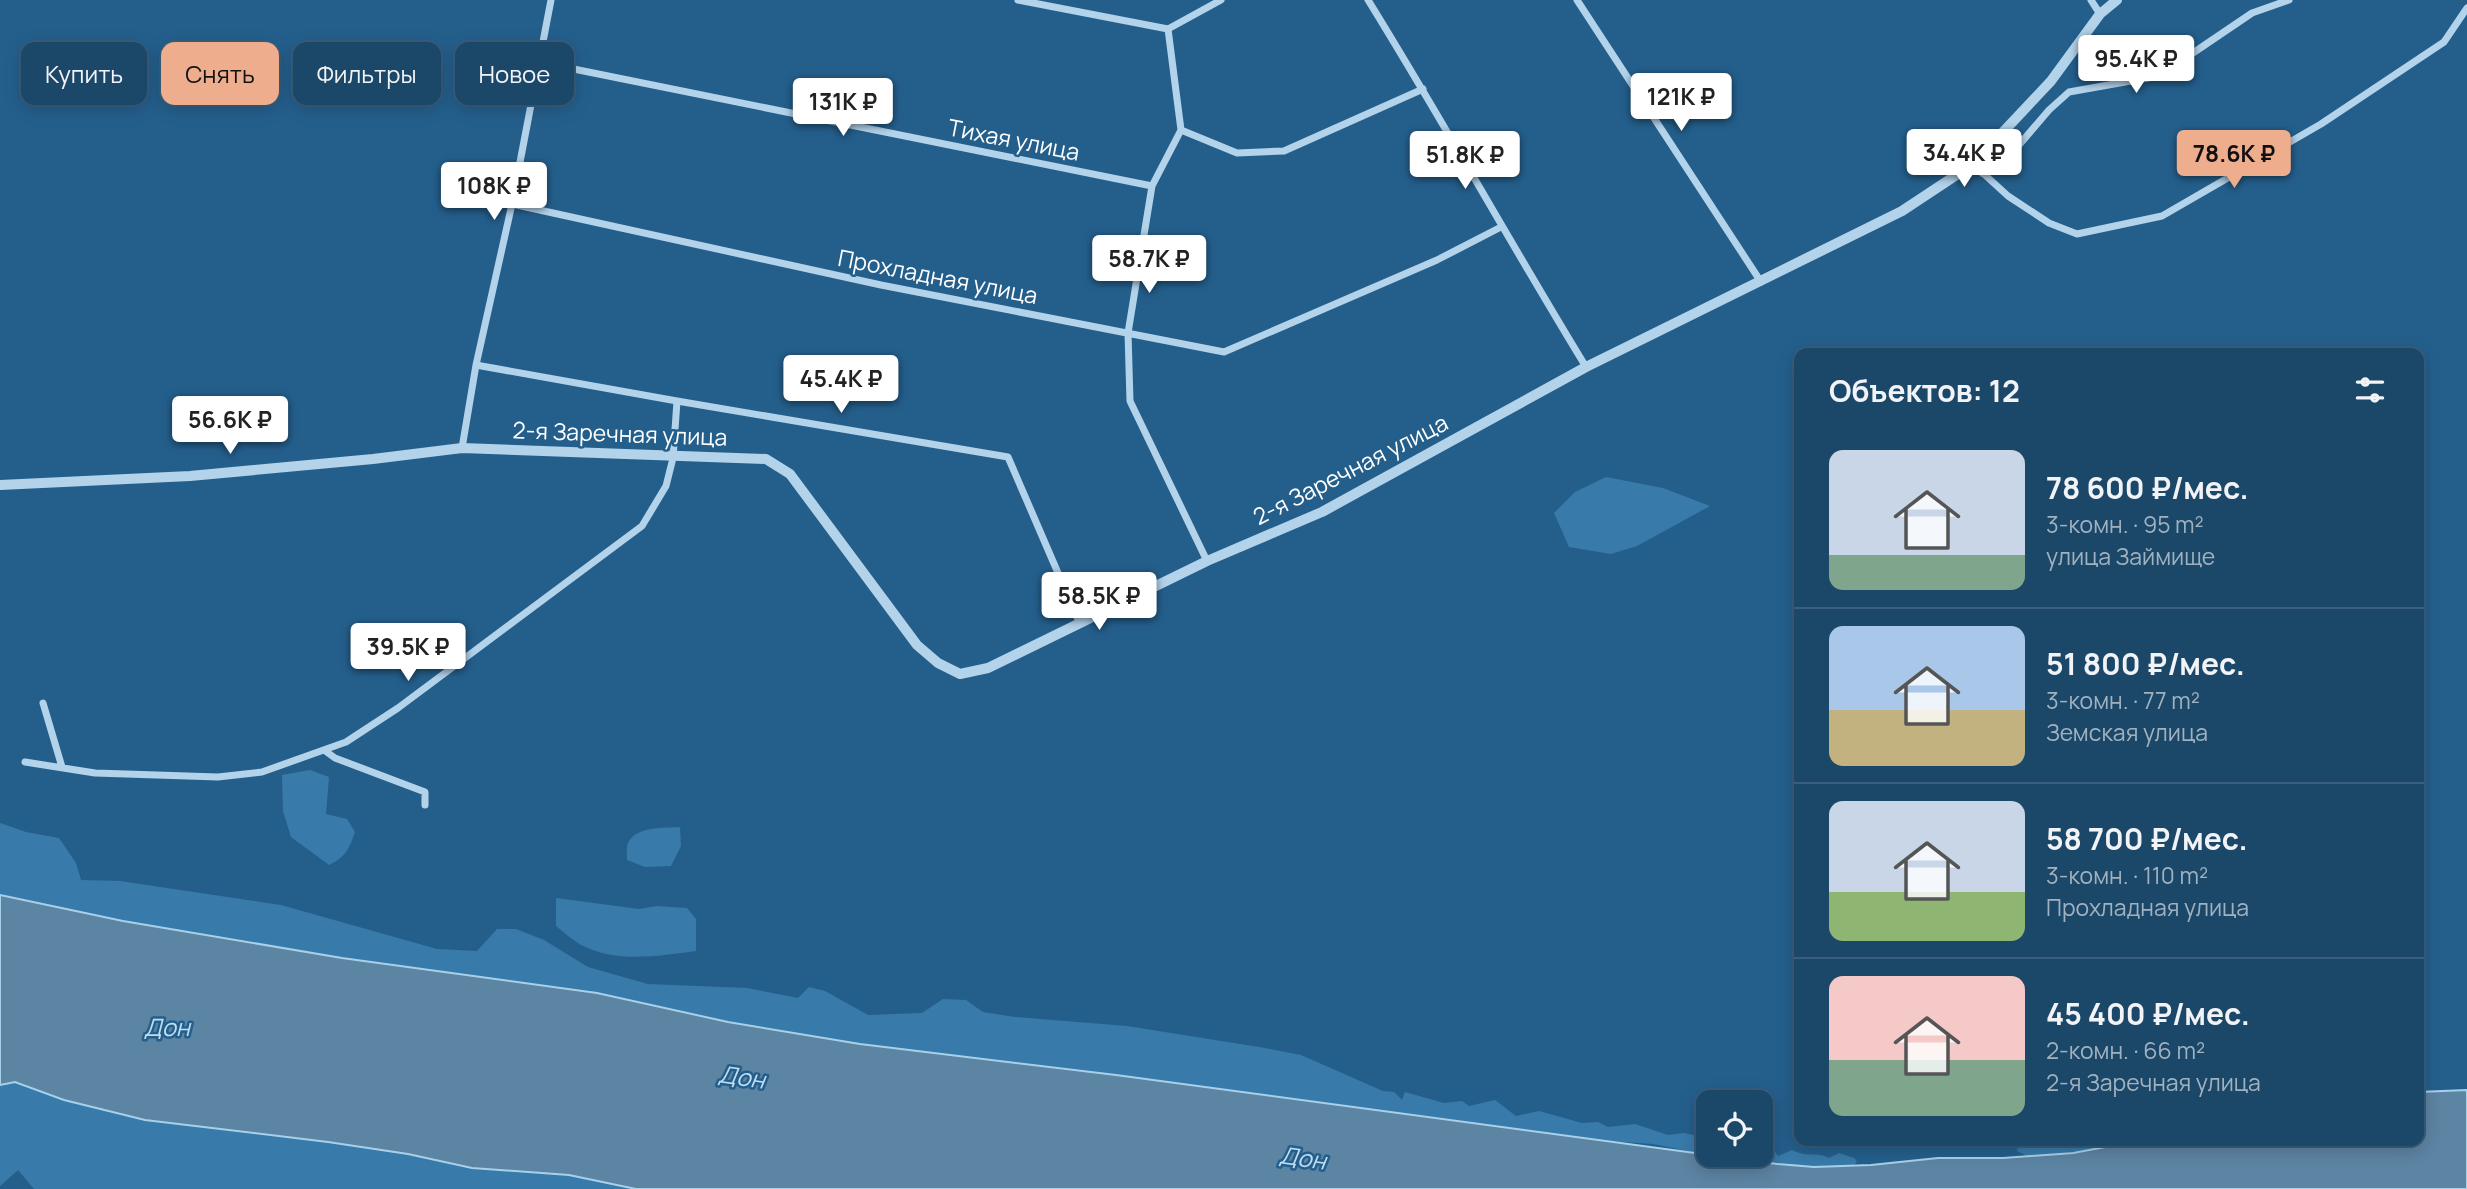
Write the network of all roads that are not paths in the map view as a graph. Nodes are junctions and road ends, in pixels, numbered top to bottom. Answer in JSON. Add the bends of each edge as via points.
{"nodes":[{"id":1,"x":551,"y":0,"type":"edge"},
{"id":2,"x":1018,"y":0,"type":"edge"},
{"id":3,"x":1221,"y":0,"type":"edge"},
{"id":4,"x":1368,"y":0,"type":"edge"},
{"id":5,"x":1577,"y":0,"type":"edge"},
{"id":6,"x":2091,"y":0,"type":"edge"},
{"id":7,"x":2117,"y":0,"type":"edge"},
{"id":8,"x":2289,"y":0,"type":"edge"},
{"id":9,"x":2467,"y":8,"type":"edge"},
{"id":10,"x":2100,"y":15,"type":"junction"},
{"id":11,"x":1168,"y":29,"type":"junction"},
{"id":12,"x":543,"y":42,"type":"edge"},
{"id":13,"x":574,"y":69,"type":"edge"},
{"id":14,"x":1423,"y":89,"type":"junction"},
{"id":15,"x":531,"y":105,"type":"edge"},
{"id":16,"x":1181,"y":130,"type":"junction"},
{"id":17,"x":1973,"y":164,"type":"junction"},
{"id":18,"x":1982,"y":173,"type":"junction"},
{"id":19,"x":1152,"y":186,"type":"junction"},
{"id":20,"x":512,"y":204,"type":"junction"},
{"id":21,"x":1501,"y":226,"type":"junction"},
{"id":22,"x":1761,"y":282,"type":"junction"},
{"id":23,"x":1128,"y":334,"type":"junction"},
{"id":24,"x":476,"y":365,"type":"junction"},
{"id":25,"x":1587,"y":368,"type":"junction"},
{"id":26,"x":677,"y":401,"type":"junction"},
{"id":27,"x":462,"y":448,"type":"junction"},
{"id":28,"x":673,"y":457,"type":"junction"},
{"id":29,"x":0,"y":485,"type":"edge"},
{"id":30,"x":1206,"y":561,"type":"junction"},
{"id":31,"x":1080,"y":624,"type":"junction"},
{"id":32,"x":43,"y":703,"type":"dead end"},
{"id":33,"x":324,"y":750,"type":"junction"},
{"id":34,"x":26,"y":762,"type":"dead end"},
{"id":35,"x":62,"y":767,"type":"junction"},
{"id":36,"x":425,"y":805,"type":"dead end"}],
"edges":[{"from":1,"to":12,"type":"street"},
{"from":2,"to":11,"type":"street"},
{"from":3,"to":11,"type":"street"},
{"from":4,"to":14,"type":"street"},
{"from":5,"to":22,"type":"street"},
{"from":6,"to":10,"type":"street"},
{"from":7,"to":10,"type":"street","name":"2-я Заречная улица"},
{"from":8,"to":18,"type":"street","via":[[2252,13],[2159,76],[2069,92],[2007,159]]},
{"from":9,"to":18,"type":"street","via":[[2444,43],[2321,124],[2162,216],[2077,234],[2049,223],[2008,197]]},
{"from":10,"to":17,"type":"street","name":"2-я Заречная улица","via":[[2052,81]]},
{"from":11,"to":16,"type":"street"},
{"from":13,"to":19,"type":"street","name":"Тихая улица"},
{"from":14,"to":16,"type":"street","via":[[1284,150],[1237,152]]},
{"from":14,"to":21,"type":"street"},
{"from":15,"to":20,"type":"street"},
{"from":16,"to":19,"type":"street"},
{"from":17,"to":18,"type":"street"},
{"from":17,"to":22,"type":"street","name":"2-я Заречная улица","via":[[1902,211]]},
{"from":19,"to":23,"type":"street"},
{"from":20,"to":23,"type":"street","name":"Прохладная улица"},
{"from":20,"to":24,"type":"street"},
{"from":21,"to":23,"type":"street","name":"Прохладная улица","via":[[1437,260],[1224,352]]},
{"from":21,"to":25,"type":"street"},
{"from":22,"to":25,"type":"street","name":"2-я Заречная улица"},
{"from":23,"to":30,"type":"street","via":[[1130,401]]},
{"from":24,"to":26,"type":"street"},
{"from":24,"to":27,"type":"street"},
{"from":25,"to":30,"type":"street","name":"2-я Заречная улица","via":[[1322,512]]},
{"from":26,"to":28,"type":"street"},
{"from":26,"to":31,"type":"street","via":[[1008,457]]},
{"from":27,"to":28,"type":"street","name":"2-я Заречная улица"},
{"from":27,"to":29,"type":"street","name":"2-я Заречная улица","via":[[190,476]]},
{"from":28,"to":31,"type":"street","name":"2-я Заречная улица","via":[[766,459],[790,474],[917,645],[960,674],[988,668]]},
{"from":28,"to":33,"type":"street","via":[[666,485],[642,526],[398,708],[346,742]]},
{"from":30,"to":31,"type":"street","name":"2-я Заречная улица"},
{"from":32,"to":35,"type":"street"},
{"from":33,"to":35,"type":"street","via":[[261,772],[218,777],[96,773]]},
{"from":33,"to":36,"type":"street","via":[[425,792]]},
{"from":34,"to":35,"type":"street"}]}
